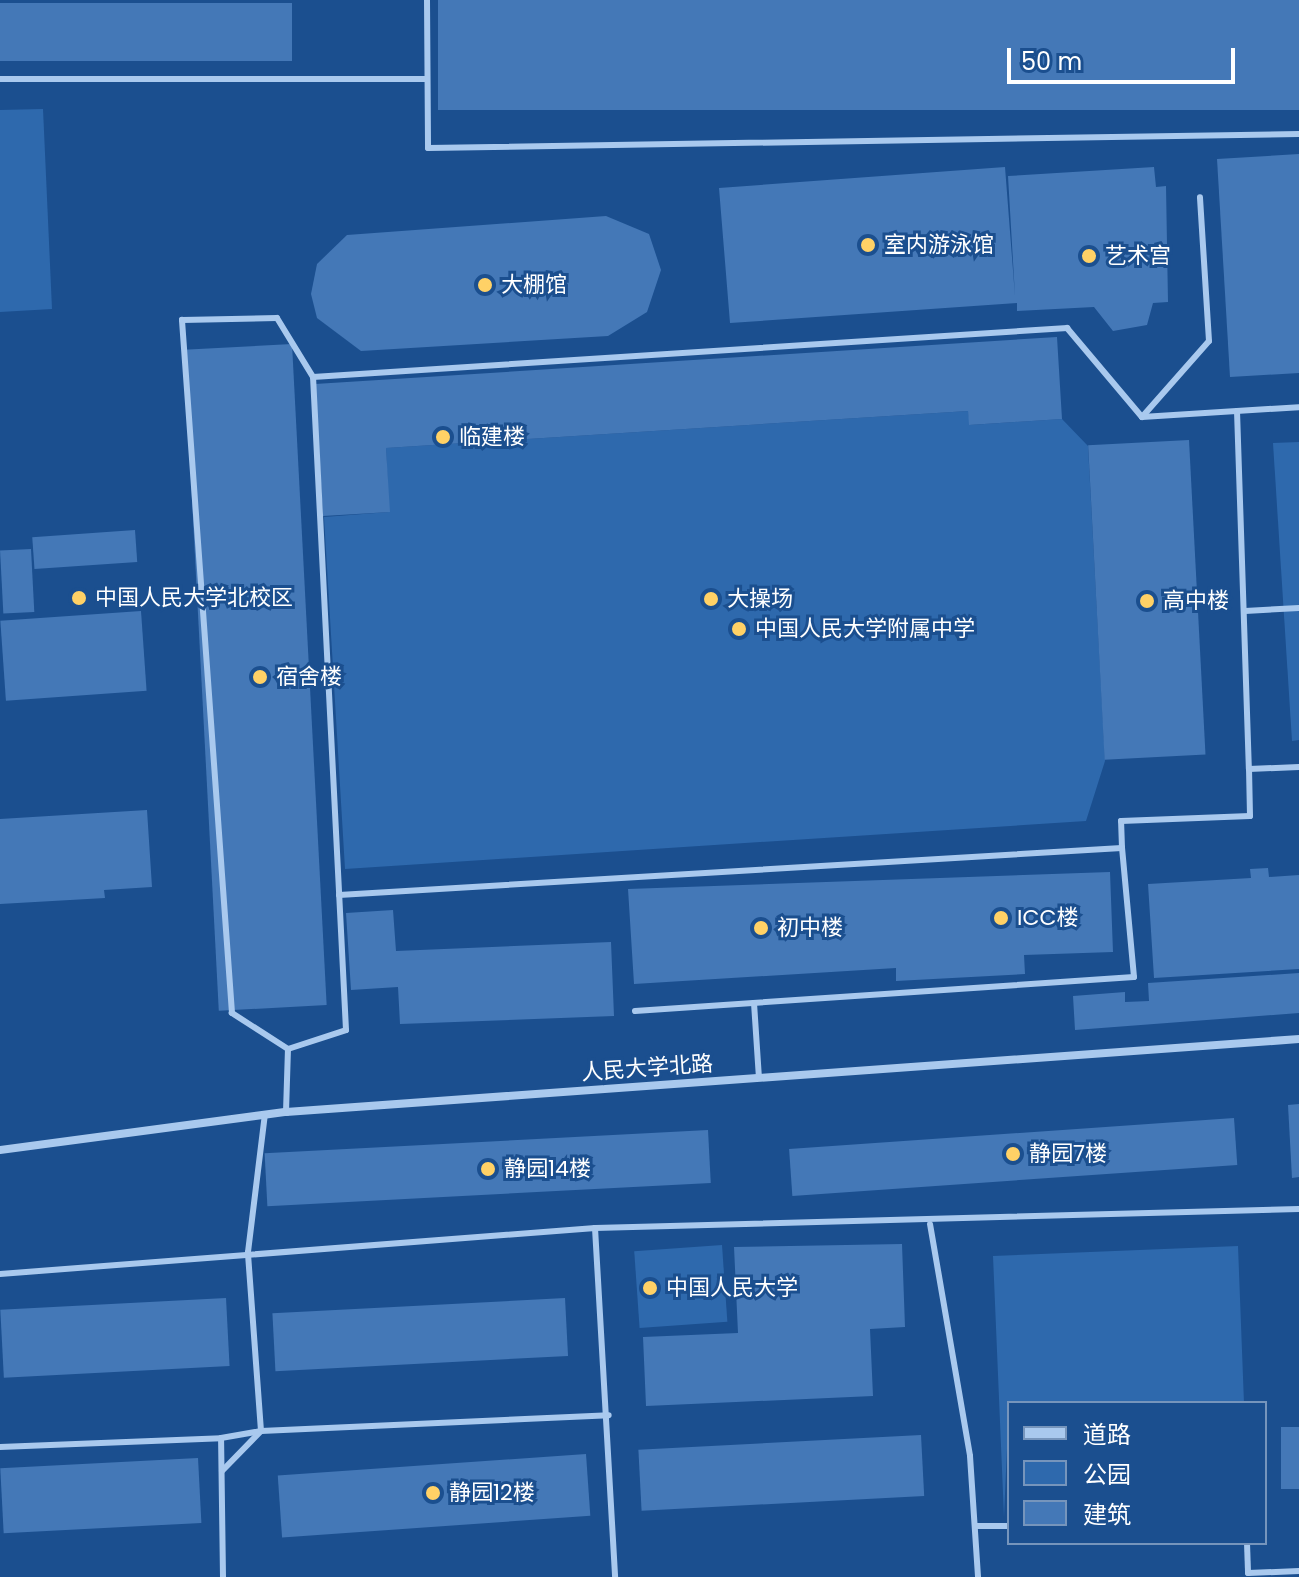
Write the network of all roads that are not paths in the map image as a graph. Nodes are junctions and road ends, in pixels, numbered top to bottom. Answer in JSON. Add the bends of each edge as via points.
{"nodes":[{"id":1,"x":427,"y":0,"type":"edge"},
{"id":2,"x":0,"y":79,"type":"edge"},
{"id":3,"x":427,"y":79,"type":"junction"},
{"id":4,"x":1299,"y":134,"type":"edge"},
{"id":5,"x":1200,"y":197,"type":"dead end"},
{"id":6,"x":313,"y":377,"type":"junction"},
{"id":7,"x":1299,"y":407,"type":"edge"},
{"id":8,"x":1237,"y":411,"type":"junction"},
{"id":9,"x":1142,"y":417,"type":"junction"},
{"id":10,"x":1299,"y":608,"type":"edge"},
{"id":11,"x":1245,"y":611,"type":"junction"},
{"id":12,"x":1299,"y":767,"type":"edge"},
{"id":13,"x":1249,"y":769,"type":"junction"},
{"id":14,"x":1122,"y":848,"type":"junction"},
{"id":15,"x":339,"y":895,"type":"junction"},
{"id":16,"x":754,"y":1003,"type":"junction"},
{"id":17,"x":635,"y":1011,"type":"dead end"},
{"id":18,"x":1299,"y":1039,"type":"edge"},
{"id":19,"x":288,"y":1049,"type":"junction"},
{"id":20,"x":759,"y":1078,"type":"junction"},
{"id":21,"x":286,"y":1112,"type":"junction"},
{"id":22,"x":265,"y":1114,"type":"junction"},
{"id":23,"x":0,"y":1150,"type":"edge"},
{"id":24,"x":1299,"y":1209,"type":"edge"},
{"id":25,"x":930,"y":1224,"type":"junction"},
{"id":26,"x":595,"y":1228,"type":"junction"},
{"id":27,"x":248,"y":1252,"type":"junction"},
{"id":28,"x":0,"y":1274,"type":"edge"},
{"id":29,"x":609,"y":1415,"type":"junction"},
{"id":30,"x":261,"y":1431,"type":"junction"},
{"id":31,"x":221,"y":1438,"type":"junction"},
{"id":32,"x":0,"y":1447,"type":"edge"},
{"id":33,"x":221,"y":1471,"type":"junction"},
{"id":34,"x":975,"y":1526,"type":"junction"},
{"id":35,"x":1007,"y":1526,"type":"edge"},
{"id":36,"x":1247,"y":1545,"type":"edge"},
{"id":37,"x":1299,"y":1571,"type":"edge"},
{"id":38,"x":223,"y":1577,"type":"edge"},
{"id":39,"x":615,"y":1577,"type":"edge"},
{"id":40,"x":978,"y":1577,"type":"edge"}],
"edges":[{"from":1,"to":3,"type":"lane"},
{"from":2,"to":3,"type":"lane"},
{"from":3,"to":4,"type":"lane","via":[[428,148]]},
{"from":5,"to":9,"type":"lane","via":[[1209,341]]},
{"from":6,"to":9,"type":"lane","via":[[1067,328]]},
{"from":6,"to":15,"type":"lane"},
{"from":6,"to":19,"type":"lane","via":[[277,318],[182,320],[232,1013]]},
{"from":7,"to":8,"type":"lane"},
{"from":8,"to":9,"type":"lane"},
{"from":8,"to":11,"type":"lane"},
{"from":10,"to":11,"type":"lane"},
{"from":11,"to":13,"type":"lane"},
{"from":12,"to":13,"type":"lane"},
{"from":13,"to":14,"type":"lane","via":[[1250,816],[1121,821]]},
{"from":14,"to":15,"type":"lane"},
{"from":14,"to":16,"type":"lane","via":[[1134,977]]},
{"from":15,"to":19,"type":"lane","via":[[346,1030]]},
{"from":16,"to":17,"type":"lane"},
{"from":16,"to":20,"type":"lane"},
{"from":18,"to":20,"type":"street","name":"人民大学北路"},
{"from":19,"to":21,"type":"lane"},
{"from":20,"to":21,"type":"street","name":"人民大学北路"},
{"from":21,"to":22,"type":"street","name":"人民大学北路"},
{"from":22,"to":23,"type":"street","name":"人民大学北路"},
{"from":22,"to":27,"type":"lane"},
{"from":24,"to":25,"type":"lane"},
{"from":25,"to":26,"type":"lane"},
{"from":25,"to":34,"type":"lane"},
{"from":26,"to":27,"type":"lane"},
{"from":26,"to":29,"type":"lane"},
{"from":27,"to":28,"type":"lane"},
{"from":27,"to":30,"type":"lane"},
{"from":29,"to":30,"type":"lane"},
{"from":29,"to":39,"type":"lane"},
{"from":30,"to":31,"type":"lane"},
{"from":30,"to":33,"type":"lane"},
{"from":31,"to":32,"type":"lane"},
{"from":31,"to":33,"type":"lane"},
{"from":33,"to":38,"type":"lane"},
{"from":34,"to":35,"type":"lane"},
{"from":34,"to":40,"type":"lane"},
{"from":36,"to":37,"type":"lane","via":[[1248,1573]]}]}
